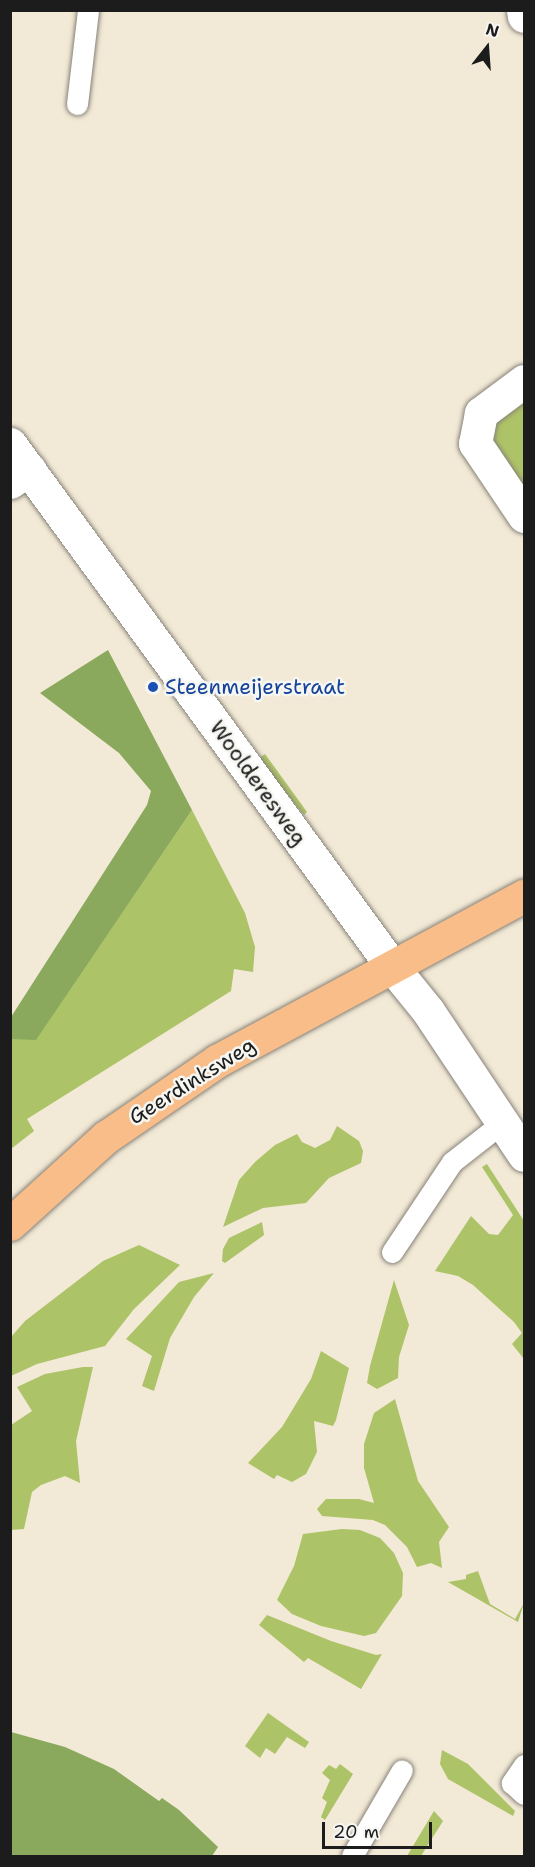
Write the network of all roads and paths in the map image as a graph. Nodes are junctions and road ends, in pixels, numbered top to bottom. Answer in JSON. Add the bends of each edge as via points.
{"nodes":[{"id":1,"x":88,"y":10,"type":"edge"},
{"id":2,"x":523,"y":10,"type":"edge"},
{"id":3,"x":525,"y":16,"type":"edge"},
{"id":4,"x":77,"y":104,"type":"dead end"},
{"id":5,"x":525,"y":381,"type":"edge"},
{"id":6,"x":17,"y":465,"type":"edge"},
{"id":7,"x":525,"y":516,"type":"edge"},
{"id":8,"x":525,"y":896,"type":"edge"},
{"id":9,"x":394,"y":969,"type":"junction"},
{"id":10,"x":503,"y":1122,"type":"junction"},
{"id":11,"x":525,"y":1155,"type":"edge"},
{"id":12,"x":10,"y":1224,"type":"edge"},
{"id":13,"x":392,"y":1252,"type":"dead end"},
{"id":14,"x":525,"y":1766,"type":"edge"},
{"id":15,"x":402,"y":1770,"type":"dead end"},
{"id":16,"x":525,"y":1794,"type":"edge"},
{"id":17,"x":352,"y":1857,"type":"edge"}],
"edges":[{"from":1,"to":4,"type":"lane"},
{"from":2,"to":3,"type":"street"},
{"from":5,"to":7,"type":"street","via":[[482,413],[475,436],[475,443]]},
{"from":6,"to":9,"type":"street","name":"Woolderesweg"},
{"from":8,"to":9,"type":"main road","name":"Geerdinksweg"},
{"from":9,"to":10,"type":"street","name":"Woolderesweg","via":[[428,1011]]},
{"from":9,"to":12,"type":"main road","name":"Geerdinksweg","via":[[218,1061],[144,1109],[66,1169]]},
{"from":10,"to":11,"type":"street","name":"Woolderesweg"},
{"from":10,"to":13,"type":"lane","via":[[452,1162]]},
{"from":14,"to":16,"type":"lane","via":[[512,1783]]},
{"from":15,"to":17,"type":"lane"}]}
